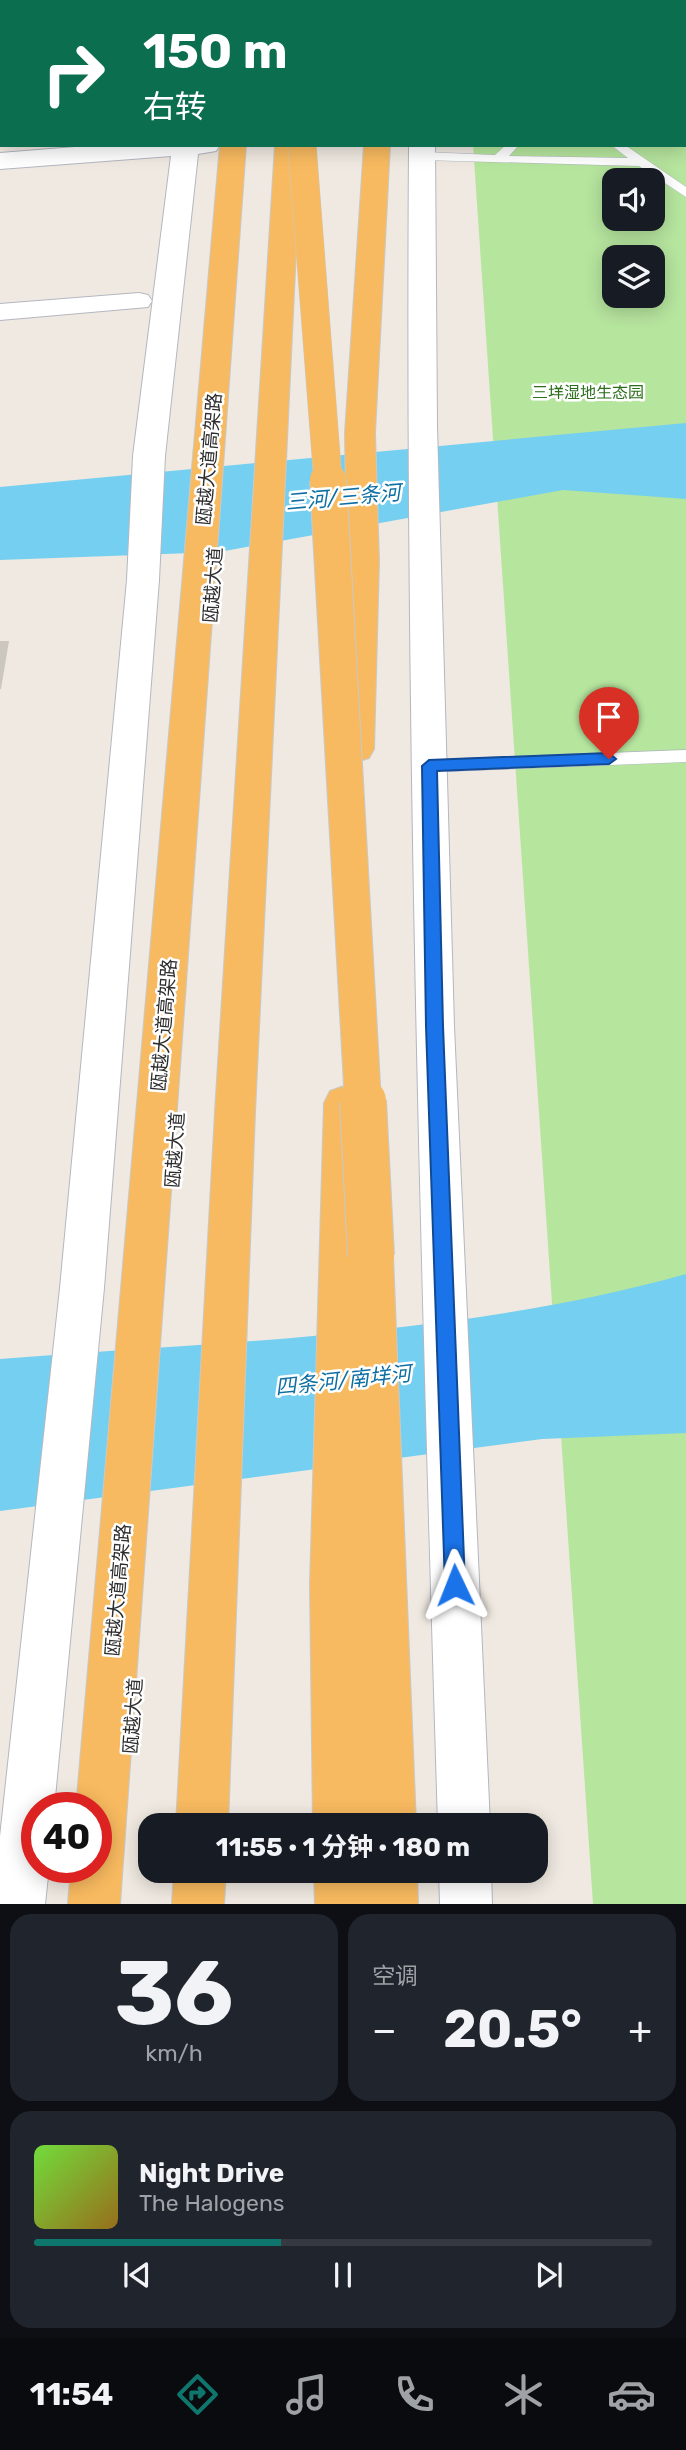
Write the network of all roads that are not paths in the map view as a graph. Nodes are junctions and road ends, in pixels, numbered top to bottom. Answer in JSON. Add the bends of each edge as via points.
{"nodes":[{"id":1,"x":180,"y":147,"type":"edge"},
{"id":2,"x":193,"y":147,"type":"edge"},
{"id":3,"x":233,"y":147,"type":"edge"},
{"id":4,"x":242,"y":147,"type":"edge"},
{"id":5,"x":288,"y":147,"type":"edge"},
{"id":6,"x":302,"y":147,"type":"edge"},
{"id":7,"x":377,"y":147,"type":"edge"},
{"id":8,"x":511,"y":147,"type":"edge"},
{"id":9,"x":620,"y":147,"type":"edge"},
{"id":10,"x":422,"y":151,"type":"edge"},
{"id":11,"x":498,"y":159,"type":"junction"},
{"id":12,"x":0,"y":161,"type":"edge"},
{"id":13,"x":639,"y":162,"type":"junction"},
{"id":14,"x":686,"y":193,"type":"edge"},
{"id":15,"x":139,"y":301,"type":"dead end"},
{"id":16,"x":0,"y":312,"type":"edge"},
{"id":17,"x":686,"y":756,"type":"edge"},
{"id":18,"x":429,"y":766,"type":"junction"},
{"id":19,"x":203,"y":1813,"type":"edge"},
{"id":20,"x":339,"y":1813,"type":"edge"},
{"id":21,"x":390,"y":1813,"type":"edge"},
{"id":22,"x":464,"y":1813,"type":"edge"},
{"id":23,"x":199,"y":1883,"type":"edge"},
{"id":24,"x":340,"y":1883,"type":"edge"},
{"id":25,"x":391,"y":1883,"type":"edge"},
{"id":26,"x":465,"y":1883,"type":"edge"},
{"id":27,"x":19,"y":1904,"type":"edge"},
{"id":28,"x":94,"y":1904,"type":"edge"},
{"id":29,"x":120,"y":1904,"type":"edge"},
{"id":30,"x":198,"y":1904,"type":"edge"},
{"id":31,"x":341,"y":1904,"type":"edge"},
{"id":32,"x":392,"y":1904,"type":"edge"},
{"id":33,"x":466,"y":1904,"type":"edge"}],
"edges":[{"from":1,"to":12,"type":"street"},
{"from":2,"to":27,"type":"street","via":[[149,456],[143,580],[82,1288]]},
{"from":3,"to":28,"type":"highway","name":"瓯越大道高架路"},
{"from":4,"to":29,"type":"highway","name":"瓯越大道","via":[[225,444]]},
{"from":5,"to":19,"type":"highway","via":[[236,1084]]},
{"from":6,"to":21,"type":"highway","bridge":true,"via":[[330,492],[371,1256]]},
{"from":7,"to":20,"type":"highway","via":[[360,433],[363,562],[338,1271],[334,1584]]},
{"from":8,"to":11,"type":"lane"},
{"from":9,"to":13,"type":"lane"},
{"from":10,"to":11,"type":"lane"},
{"from":10,"to":18,"type":"street"},
{"from":11,"to":13,"type":"lane"},
{"from":13,"to":14,"type":"lane"},
{"from":15,"to":16,"type":"street"},
{"from":17,"to":18,"type":"lane"},
{"from":18,"to":22,"type":"street"},
{"from":23,"to":30,"type":"highway"},
{"from":24,"to":31,"type":"highway"},
{"from":25,"to":32,"type":"highway"},
{"from":26,"to":33,"type":"street"}]}
